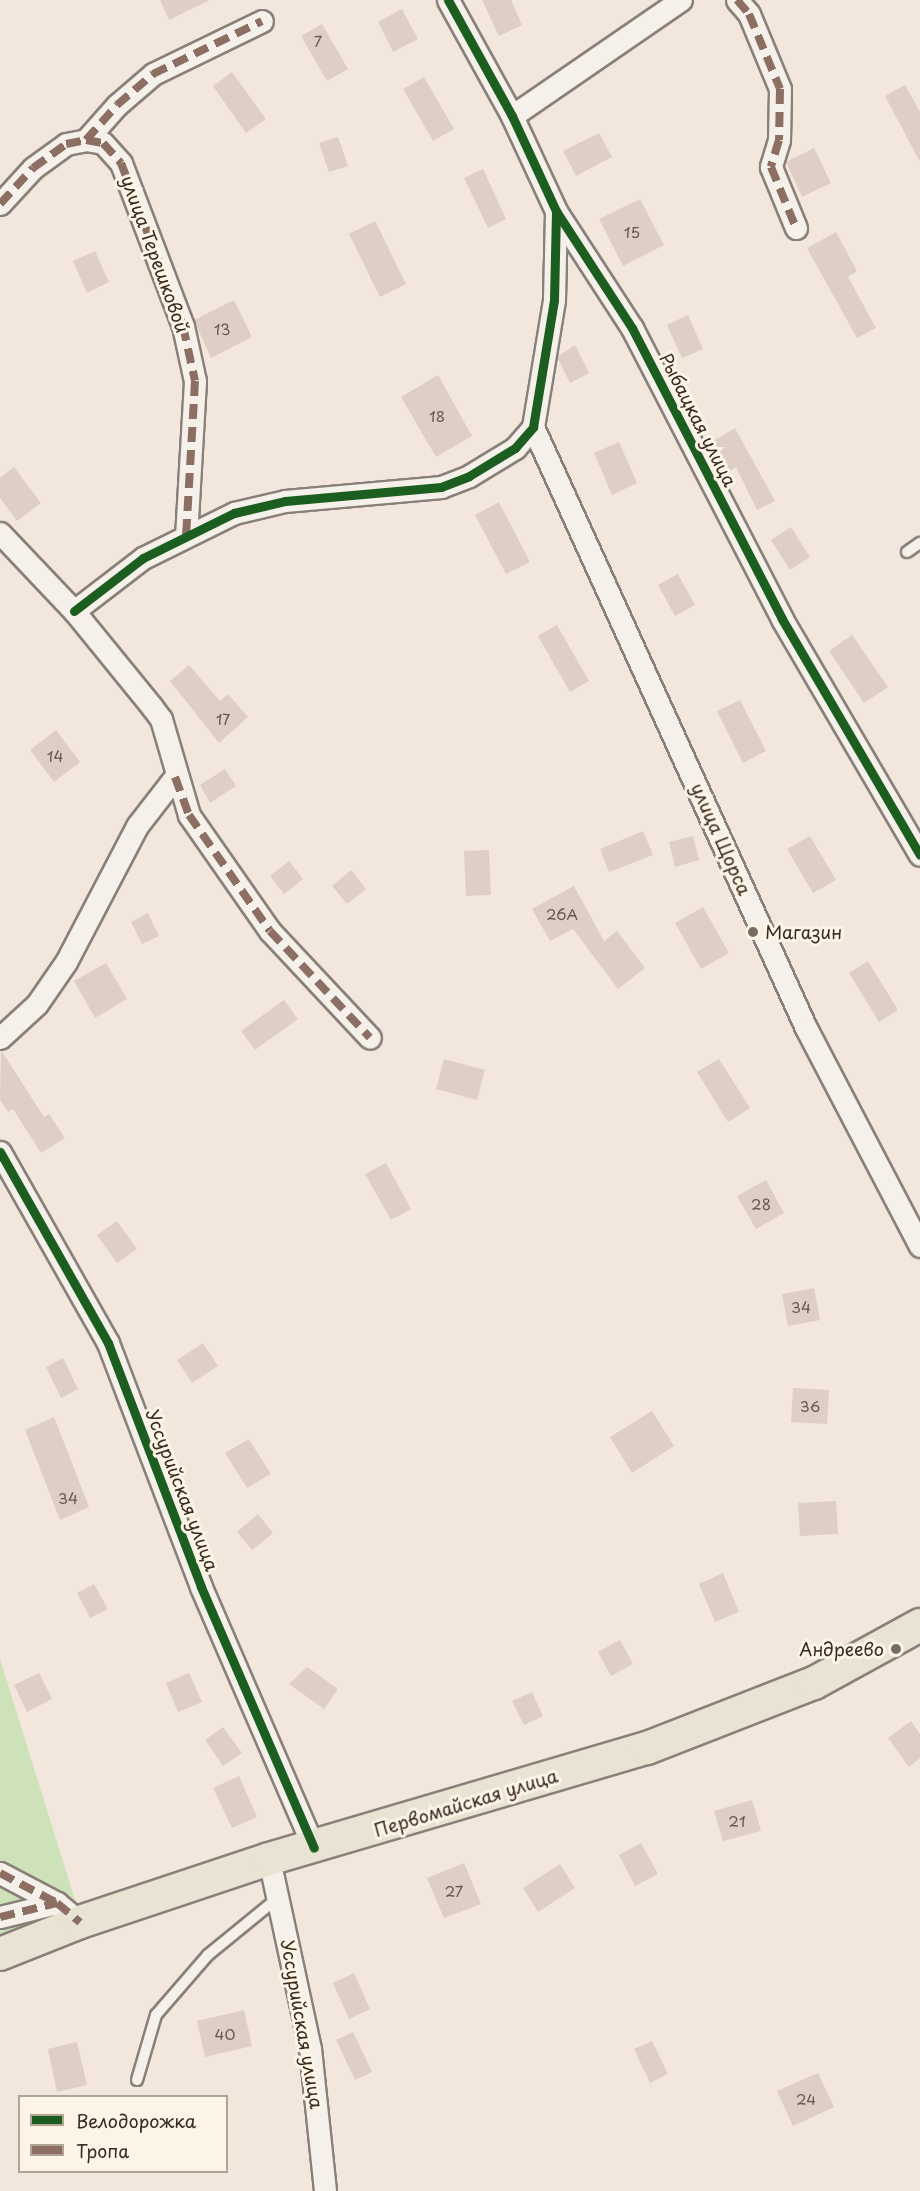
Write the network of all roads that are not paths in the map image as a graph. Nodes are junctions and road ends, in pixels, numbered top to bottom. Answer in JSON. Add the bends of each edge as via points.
{"nodes":[{"id":1,"x":448,"y":0,"type":"edge"},
{"id":2,"x":681,"y":0,"type":"edge"},
{"id":3,"x":737,"y":0,"type":"edge"},
{"id":4,"x":262,"y":21,"type":"dead end"},
{"id":5,"x":512,"y":116,"type":"junction"},
{"id":6,"x":86,"y":140,"type":"junction"},
{"id":7,"x":0,"y":204,"type":"edge"},
{"id":8,"x":556,"y":211,"type":"junction"},
{"id":9,"x":796,"y":228,"type":"dead end"},
{"id":10,"x":533,"y":427,"type":"junction"},
{"id":11,"x":0,"y":533,"type":"edge"},
{"id":12,"x":186,"y":535,"type":"junction"},
{"id":13,"x":920,"y":543,"type":"edge"},
{"id":14,"x":907,"y":552,"type":"dead end"},
{"id":15,"x":74,"y":611,"type":"junction"},
{"id":16,"x":175,"y":777,"type":"junction"},
{"id":17,"x":920,"y":855,"type":"edge"},
{"id":18,"x":0,"y":1038,"type":"edge"},
{"id":19,"x":370,"y":1038,"type":"dead end"},
{"id":20,"x":0,"y":1152,"type":"edge"},
{"id":21,"x":920,"y":1246,"type":"edge"},
{"id":22,"x":920,"y":1624,"type":"edge"},
{"id":23,"x":314,"y":1848,"type":"junction"},
{"id":24,"x":269,"y":1859,"type":"junction"},
{"id":25,"x":0,"y":1873,"type":"edge"},
{"id":26,"x":279,"y":1896,"type":"junction"},
{"id":27,"x":69,"y":1912,"type":"junction"},
{"id":28,"x":0,"y":1917,"type":"edge"},
{"id":29,"x":0,"y":1954,"type":"edge"},
{"id":30,"x":137,"y":2080,"type":"dead end"},
{"id":31,"x":325,"y":2191,"type":"edge"}],
"edges":[{"from":1,"to":5,"type":"street","name":"Рыбацкая улица"},
{"from":2,"to":5,"type":"street"},
{"from":3,"to":9,"type":"street","via":[[749,14],[780,89],[779,140],[771,167]]},
{"from":4,"to":6,"type":"street","via":[[153,74],[117,105]]},
{"from":5,"to":8,"type":"street","name":"Рыбацкая улица"},
{"from":6,"to":7,"type":"street","via":[[52,152]]},
{"from":6,"to":12,"type":"street","name":"улица Терешковой","via":[[103,143],[121,163],[183,326],[195,381]]},
{"from":8,"to":10,"type":"street","via":[[554,300]]},
{"from":8,"to":17,"type":"street","name":"Рыбацкая улица","via":[[632,328],[782,619]]},
{"from":10,"to":12,"type":"street","via":[[498,459],[441,487],[285,501],[234,513]]},
{"from":10,"to":21,"type":"street","name":"улица Щорса","via":[[806,1028]]},
{"from":11,"to":15,"type":"street"},
{"from":12,"to":15,"type":"street","via":[[143,558]]},
{"from":13,"to":14,"type":"lane"},
{"from":15,"to":16,"type":"street","via":[[160,719]]},
{"from":16,"to":18,"type":"street","via":[[137,826],[94,913],[54,979],[37,1004]]},
{"from":16,"to":19,"type":"street","via":[[189,815],[270,931]]},
{"from":20,"to":23,"type":"street","name":"Уссурийская улица","via":[[108,1343],[201,1587]]},
{"from":22,"to":23,"type":"main road","name":"Первомайская улица","via":[[813,1683],[734,1717],[647,1748]]},
{"from":23,"to":24,"type":"main road","name":"Первомайская улица"},
{"from":24,"to":26,"type":"street","name":"Уссурийская улица"},
{"from":24,"to":27,"type":"main road","name":"Первомайская улица"},
{"from":25,"to":27,"type":"street"},
{"from":26,"to":30,"type":"lane","via":[[208,1955],[156,2015]]},
{"from":26,"to":31,"type":"street","name":"Уссурийская улица","via":[[310,2048]]},
{"from":27,"to":28,"type":"street"},
{"from":27,"to":29,"type":"main road","name":"Первомайская улица"}]}
